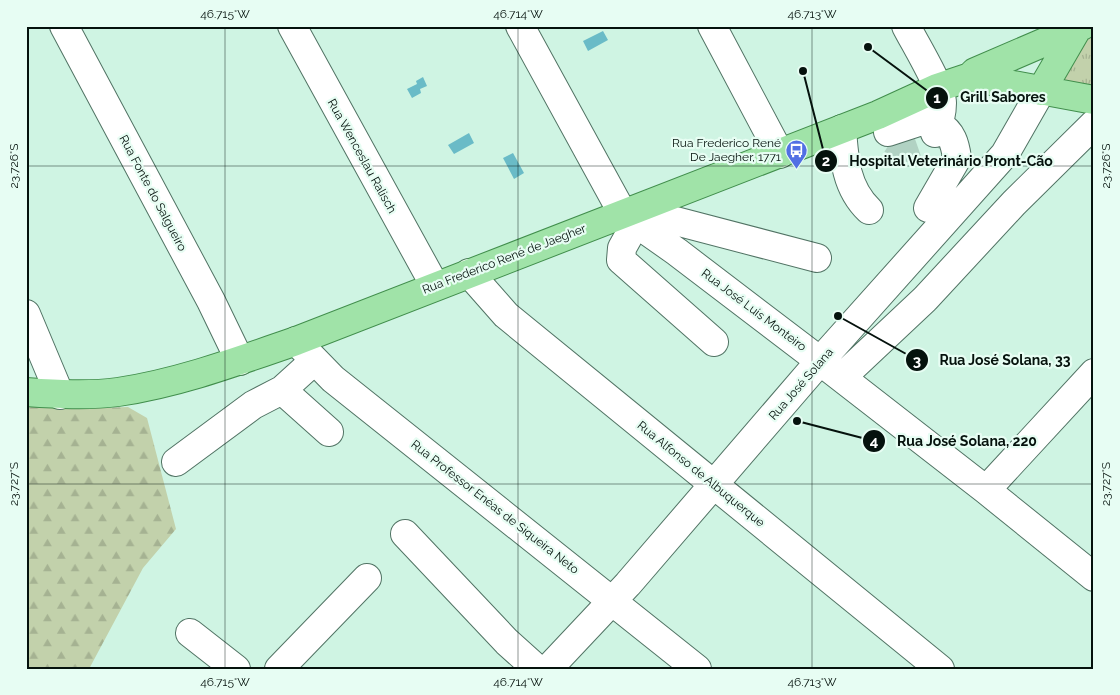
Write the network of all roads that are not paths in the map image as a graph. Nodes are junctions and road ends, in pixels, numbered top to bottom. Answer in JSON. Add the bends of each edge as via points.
{"nodes":[{"id":1,"x":64,"y":26,"type":"edge"},
{"id":2,"x":292,"y":26,"type":"edge"},
{"id":3,"x":520,"y":26,"type":"edge"},
{"id":4,"x":712,"y":26,"type":"edge"},
{"id":5,"x":906,"y":26,"type":"edge"},
{"id":6,"x":1079,"y":28,"type":"edge"},
{"id":7,"x":970,"y":77,"type":"junction"},
{"id":8,"x":937,"y":88,"type":"junction"},
{"id":9,"x":1041,"y":91,"type":"junction"},
{"id":10,"x":1094,"y":100,"type":"edge"},
{"id":11,"x":938,"y":124,"type":"junction"},
{"id":12,"x":1094,"y":124,"type":"edge"},
{"id":13,"x":842,"y":129,"type":"junction"},
{"id":14,"x":886,"y":129,"type":"junction"},
{"id":15,"x":780,"y":154,"type":"junction"},
{"id":16,"x":928,"y":208,"type":"dead end"},
{"id":17,"x":868,"y":210,"type":"dead end"},
{"id":18,"x":629,"y":218,"type":"junction"},
{"id":19,"x":817,"y":258,"type":"dead end"},
{"id":20,"x":469,"y":273,"type":"junction"},
{"id":21,"x":435,"y":286,"type":"junction"},
{"id":22,"x":26,"y":314,"type":"edge"},
{"id":23,"x":714,"y":342,"type":"dead end"},
{"id":24,"x":305,"y":351,"type":"junction"},
{"id":25,"x":820,"y":360,"type":"junction"},
{"id":26,"x":240,"y":361,"type":"junction"},
{"id":27,"x":1094,"y":373,"type":"edge"},
{"id":28,"x":842,"y":377,"type":"junction"},
{"id":29,"x":282,"y":390,"type":"junction"},
{"id":30,"x":26,"y":392,"type":"edge"},
{"id":31,"x":60,"y":395,"type":"junction"},
{"id":32,"x":329,"y":432,"type":"dead end"},
{"id":33,"x":176,"y":462,"type":"dead end"},
{"id":34,"x":715,"y":484,"type":"junction"},
{"id":35,"x":986,"y":490,"type":"junction"},
{"id":36,"x":405,"y":534,"type":"dead end"},
{"id":37,"x":1094,"y":577,"type":"edge"},
{"id":38,"x":367,"y":578,"type":"dead end"},
{"id":39,"x":613,"y":600,"type":"junction"},
{"id":40,"x":190,"y":633,"type":"dead end"},
{"id":41,"x":236,"y":669,"type":"edge"},
{"id":42,"x":278,"y":669,"type":"edge"},
{"id":43,"x":537,"y":669,"type":"edge"},
{"id":44,"x":548,"y":669,"type":"edge"},
{"id":45,"x":697,"y":669,"type":"edge"},
{"id":46,"x":940,"y":669,"type":"edge"}],
"edges":[{"from":1,"to":26,"type":"street","name":"Rua Fonte do Salgueiro"},
{"from":2,"to":21,"type":"street","name":"Rua Wenceslau Ralisch"},
{"from":3,"to":18,"type":"street"},
{"from":4,"to":15,"type":"street"},
{"from":5,"to":8,"type":"street"},
{"from":6,"to":7,"type":"main road","name":"Rua Frederico René de Jaegher","via":[[975,72]]},
{"from":6,"to":9,"type":"main road"},
{"from":7,"to":8,"type":"main road","name":"Rua Frederico René de Jaegher"},
{"from":7,"to":9,"type":"main road","name":"Rua Frederico René de Jaegher"},
{"from":8,"to":11,"type":"street","via":[[942,102]]},
{"from":8,"to":14,"type":"main road","name":"Rua Frederico René de Jaegher"},
{"from":9,"to":10,"type":"main road","name":"Rua Frederico René de Jaegher"},
{"from":9,"to":25,"type":"street","name":"Rua José Solana","via":[[1005,154]]},
{"from":11,"to":14,"type":"street"},
{"from":11,"to":16,"type":"street","via":[[952,137],[957,158]]},
{"from":12,"to":28,"type":"street","via":[[925,299]]},
{"from":13,"to":14,"type":"main road","name":"Rua Frederico René de Jaegher"},
{"from":13,"to":15,"type":"main road","name":"Rua Frederico René de Jaegher"},
{"from":13,"to":17,"type":"street","via":[[850,180],[857,199]]},
{"from":15,"to":18,"type":"main road","name":"Rua Frederico René de Jaegher"},
{"from":18,"to":19,"type":"street","via":[[668,219]]},
{"from":18,"to":20,"type":"main road","name":"Rua Frederico René de Jaegher"},
{"from":18,"to":23,"type":"street","via":[[621,260]]},
{"from":18,"to":25,"type":"street","name":"Rua José Luis Monteiro"},
{"from":20,"to":21,"type":"main road","name":"Rua Frederico René de Jaegher"},
{"from":20,"to":34,"type":"street","name":"Rua Alfonso de Albuquerque","via":[[506,315]]},
{"from":21,"to":24,"type":"main road","name":"Rua Frederico René de Jaegher"},
{"from":22,"to":31,"type":"street"},
{"from":24,"to":26,"type":"main road","name":"Rua Frederico René de Jaegher"},
{"from":24,"to":29,"type":"street"},
{"from":24,"to":39,"type":"street","name":"Rua Professor Enéas de Siqueira Neto","via":[[340,385]]},
{"from":25,"to":28,"type":"street","name":"Rua José Luis Monteiro"},
{"from":25,"to":34,"type":"street","name":"Rua José Solana"},
{"from":26,"to":31,"type":"main road","name":"Rua Frederico René de Jaegher","via":[[160,384],[118,392]]},
{"from":27,"to":35,"type":"street"},
{"from":28,"to":35,"type":"street","name":"Rua José Luis Monteiro"},
{"from":29,"to":32,"type":"street"},
{"from":29,"to":33,"type":"street","via":[[253,405]]},
{"from":30,"to":31,"type":"main road","name":"Rua Frederico René de Jaegher"},
{"from":34,"to":39,"type":"street","name":"Rua José Solana"},
{"from":34,"to":46,"type":"street","name":"Rua Alfonso de Albuquerque"},
{"from":35,"to":37,"type":"street","name":"Rua José Luis Monteiro"},
{"from":36,"to":43,"type":"street","via":[[507,642]]},
{"from":38,"to":42,"type":"street"},
{"from":39,"to":44,"type":"street","name":"Rua José Solana"},
{"from":39,"to":45,"type":"street","name":"Rua Professor Enéas de Siqueira Neto"},
{"from":40,"to":41,"type":"street"}]}
